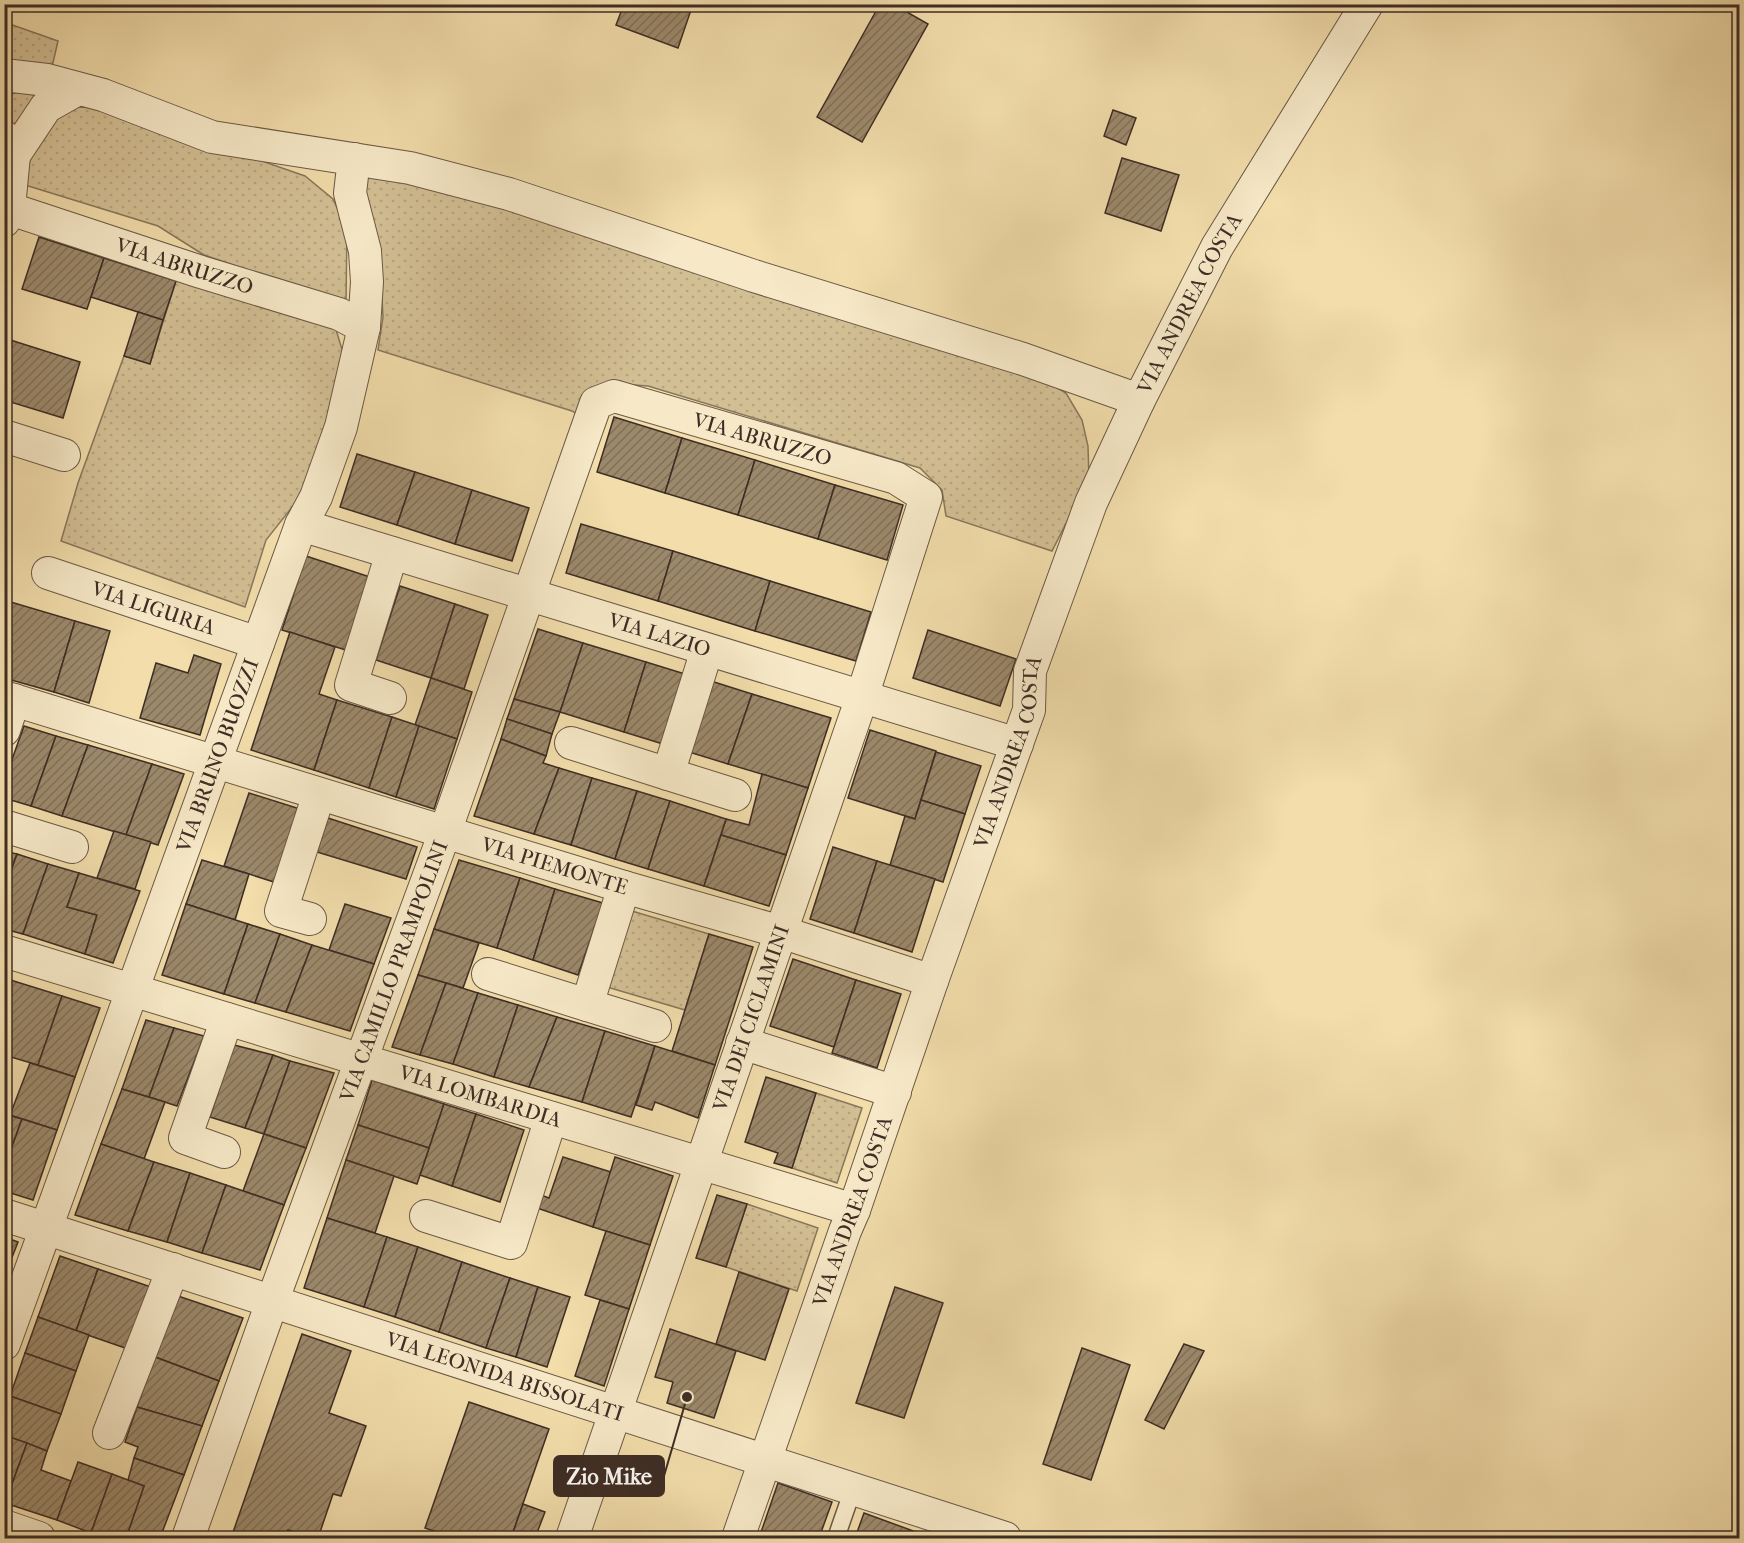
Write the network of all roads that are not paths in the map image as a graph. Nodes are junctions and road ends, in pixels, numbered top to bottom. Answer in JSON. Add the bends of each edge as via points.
{"nodes":[{"id":1,"x":1367,"y":4,"type":"edge"},
{"id":2,"x":4,"y":75,"type":"edge"},
{"id":3,"x":78,"y":88,"type":"junction"},
{"id":4,"x":9,"y":146,"type":"edge"},
{"id":5,"x":354,"y":159,"type":"junction"},
{"id":6,"x":6,"y":212,"type":"edge"},
{"id":7,"x":364,"y":327,"type":"junction"},
{"id":8,"x":1139,"y":400,"type":"junction"},
{"id":9,"x":596,"y":403,"type":"joint"},
{"id":10,"x":4,"y":436,"type":"edge"},
{"id":11,"x":64,"y":455,"type":"dead end"},
{"id":12,"x":926,"y":497,"type":"joint"},
{"id":13,"x":301,"y":525,"type":"junction"},
{"id":14,"x":392,"y":553,"type":"junction"},
{"id":15,"x":48,"y":573,"type":"dead end"},
{"id":16,"x":528,"y":595,"type":"junction"},
{"id":17,"x":258,"y":643,"type":"junction"},
{"id":18,"x":707,"y":650,"type":"junction"},
{"id":19,"x":862,"y":697,"type":"junction"},
{"id":20,"x":9,"y":698,"type":"edge"},
{"id":21,"x":390,"y":698,"type":"dead end"},
{"id":22,"x":4,"y":730,"type":"edge"},
{"id":23,"x":571,"y":743,"type":"dead end"},
{"id":24,"x":1017,"y":744,"type":"junction"},
{"id":25,"x":215,"y":762,"type":"junction"},
{"id":26,"x":668,"y":774,"type":"junction"},
{"id":27,"x":319,"y":794,"type":"junction"},
{"id":28,"x":735,"y":795,"type":"dead end"},
{"id":29,"x":4,"y":826,"type":"edge"},
{"id":30,"x":445,"y":832,"type":"junction"},
{"id":31,"x":72,"y":847,"type":"dead end"},
{"id":32,"x":624,"y":887,"type":"junction"},
{"id":33,"x":310,"y":919,"type":"dead end"},
{"id":34,"x":781,"y":932,"type":"junction"},
{"id":35,"x":4,"y":951,"type":"edge"},
{"id":36,"x":488,"y":974,"type":"dead end"},
{"id":37,"x":932,"y":981,"type":"junction"},
{"id":38,"x":133,"y":991,"type":"junction"},
{"id":39,"x":586,"y":1005,"type":"junction"},
{"id":40,"x":227,"y":1019,"type":"junction"},
{"id":41,"x":655,"y":1026,"type":"dead end"},
{"id":42,"x":742,"y":1043,"type":"junction"},
{"id":43,"x":360,"y":1060,"type":"junction"},
{"id":44,"x":895,"y":1092,"type":"junction"},
{"id":45,"x":551,"y":1118,"type":"junction"},
{"id":46,"x":224,"y":1152,"type":"dead end"},
{"id":47,"x":701,"y":1163,"type":"junction"},
{"id":48,"x":854,"y":1210,"type":"junction"},
{"id":49,"x":4,"y":1215,"type":"edge"},
{"id":50,"x":426,"y":1216,"type":"dead end"},
{"id":51,"x":46,"y":1229,"type":"junction"},
{"id":52,"x":173,"y":1269,"type":"junction"},
{"id":53,"x":272,"y":1302,"type":"junction"},
{"id":54,"x":4,"y":1344,"type":"edge"},
{"id":55,"x":615,"y":1413,"type":"junction"},
{"id":56,"x":109,"y":1433,"type":"dead end"},
{"id":57,"x":766,"y":1461,"type":"junction"},
{"id":58,"x":853,"y":1489,"type":"junction"},
{"id":59,"x":4,"y":1526,"type":"edge"},
{"id":60,"x":949,"y":1530,"type":"edge"},
{"id":61,"x":39,"y":1539,"type":"edge"},
{"id":62,"x":188,"y":1539,"type":"edge"},
{"id":63,"x":572,"y":1539,"type":"edge"},
{"id":64,"x":738,"y":1539,"type":"edge"},
{"id":65,"x":836,"y":1539,"type":"edge"},
{"id":66,"x":1005,"y":1539,"type":"edge"}],
"edges":[{"from":1,"to":8,"type":"street","name":"VIA ANDREA COSTA","via":[[1217,247]]},
{"from":2,"to":3,"type":"street"},
{"from":3,"to":4,"type":"street","via":[[46,106]]},
{"from":3,"to":5,"type":"street","via":[[212,137]]},
{"from":4,"to":6,"type":"street"},
{"from":5,"to":7,"type":"street","name":"VIA BRUNO BUOZZI","via":[[350,193],[365,251]]},
{"from":5,"to":8,"type":"street","via":[[410,168],[509,194]]},
{"from":6,"to":7,"type":"street","name":"VIA ABRUZZO","via":[[339,314]]},
{"from":7,"to":13,"type":"street","name":"VIA BRUNO BUOZZI","via":[[341,427]]},
{"from":8,"to":24,"type":"street","name":"VIA ANDREA COSTA","via":[[1092,503],[1030,670],[1029,710]]},
{"from":9,"to":12,"type":"street","name":"VIA ABRUZZO","via":[[614,396],[640,402],[896,478]]},
{"from":9,"to":16,"type":"street","name":"VIA CAMILLO PRAMPOLINI"},
{"from":10,"to":11,"type":"street"},
{"from":12,"to":19,"type":"street","name":"VIA DEI CICLAMINI"},
{"from":13,"to":14,"type":"street","name":"VIA LAZIO"},
{"from":13,"to":17,"type":"street","name":"VIA BRUNO BUOZZI"},
{"from":14,"to":16,"type":"street","name":"VIA LAZIO"},
{"from":14,"to":21,"type":"street","via":[[351,686]]},
{"from":15,"to":17,"type":"street","name":"VIA LIGURIA"},
{"from":16,"to":18,"type":"street","name":"VIA LAZIO"},
{"from":16,"to":30,"type":"street","name":"VIA CAMILLO PRAMPOLINI"},
{"from":17,"to":25,"type":"street","name":"VIA BRUNO BUOZZI"},
{"from":18,"to":19,"type":"street","name":"VIA LAZIO"},
{"from":18,"to":26,"type":"street"},
{"from":19,"to":24,"type":"street","name":"VIA LAZIO"},
{"from":19,"to":34,"type":"street","name":"VIA DEI CICLAMINI"},
{"from":20,"to":22,"type":"street"},
{"from":20,"to":25,"type":"street","name":"VIA PIEMONTE"},
{"from":23,"to":26,"type":"street"},
{"from":24,"to":37,"type":"street","name":"VIA ANDREA COSTA"},
{"from":25,"to":27,"type":"street","name":"VIA PIEMONTE"},
{"from":25,"to":38,"type":"street","name":"VIA BRUNO BUOZZI"},
{"from":26,"to":28,"type":"street"},
{"from":27,"to":30,"type":"street","name":"VIA PIEMONTE"},
{"from":27,"to":33,"type":"street","via":[[281,911]]},
{"from":29,"to":31,"type":"street"},
{"from":30,"to":32,"type":"street","name":"VIA PIEMONTE"},
{"from":30,"to":43,"type":"street","name":"VIA CAMILLO PRAMPOLINI"},
{"from":32,"to":34,"type":"street","name":"VIA PIEMONTE"},
{"from":32,"to":39,"type":"street"},
{"from":34,"to":37,"type":"street","name":"VIA PIEMONTE"},
{"from":34,"to":42,"type":"street","name":"VIA DEI CICLAMINI"},
{"from":35,"to":38,"type":"street","name":"VIA LOMBARDIA"},
{"from":36,"to":39,"type":"street"},
{"from":37,"to":44,"type":"street","name":"VIA ANDREA COSTA"},
{"from":38,"to":40,"type":"street","name":"VIA LOMBARDIA"},
{"from":38,"to":51,"type":"street","name":"VIA BRUNO BUOZZI"},
{"from":39,"to":41,"type":"street"},
{"from":40,"to":43,"type":"street","name":"VIA LOMBARDIA"},
{"from":40,"to":46,"type":"street","via":[[185,1138]]},
{"from":42,"to":44,"type":"street"},
{"from":42,"to":47,"type":"street","name":"VIA DEI CICLAMINI"},
{"from":43,"to":45,"type":"street","name":"VIA LOMBARDIA"},
{"from":43,"to":53,"type":"street","name":"VIA CAMILLO PRAMPOLINI"},
{"from":44,"to":48,"type":"street","name":"VIA ANDREA COSTA"},
{"from":45,"to":47,"type":"street","name":"VIA LOMBARDIA"},
{"from":45,"to":50,"type":"street","via":[[510,1243]]},
{"from":47,"to":48,"type":"street","name":"VIA LOMBARDIA"},
{"from":47,"to":55,"type":"street","name":"VIA DEI CICLAMINI"},
{"from":48,"to":57,"type":"street","name":"VIA ANDREA COSTA"},
{"from":49,"to":51,"type":"street","name":"VIA LEONIDA BISSOLATI"},
{"from":51,"to":52,"type":"street","name":"VIA LEONIDA BISSOLATI"},
{"from":51,"to":54,"type":"street","name":"VIA BRUNO BUOZZI"},
{"from":52,"to":53,"type":"street","name":"VIA LEONIDA BISSOLATI"},
{"from":52,"to":56,"type":"street"},
{"from":53,"to":55,"type":"street","name":"VIA LEONIDA BISSOLATI"},
{"from":53,"to":62,"type":"street","name":"VIA CAMILLO PRAMPOLINI"},
{"from":55,"to":57,"type":"street","name":"VIA LEONIDA BISSOLATI"},
{"from":55,"to":63,"type":"street","name":"VIA DEI CICLAMINI"},
{"from":57,"to":58,"type":"street","name":"VIA LEONIDA BISSOLATI"},
{"from":57,"to":64,"type":"street","name":"VIA ANDREA COSTA"},
{"from":58,"to":60,"type":"street","name":"VIA LEONIDA BISSOLATI"},
{"from":58,"to":65,"type":"lane"},
{"from":59,"to":61,"type":"street"},
{"from":60,"to":66,"type":"street","name":"VIA LEONIDA BISSOLATI"}]}
